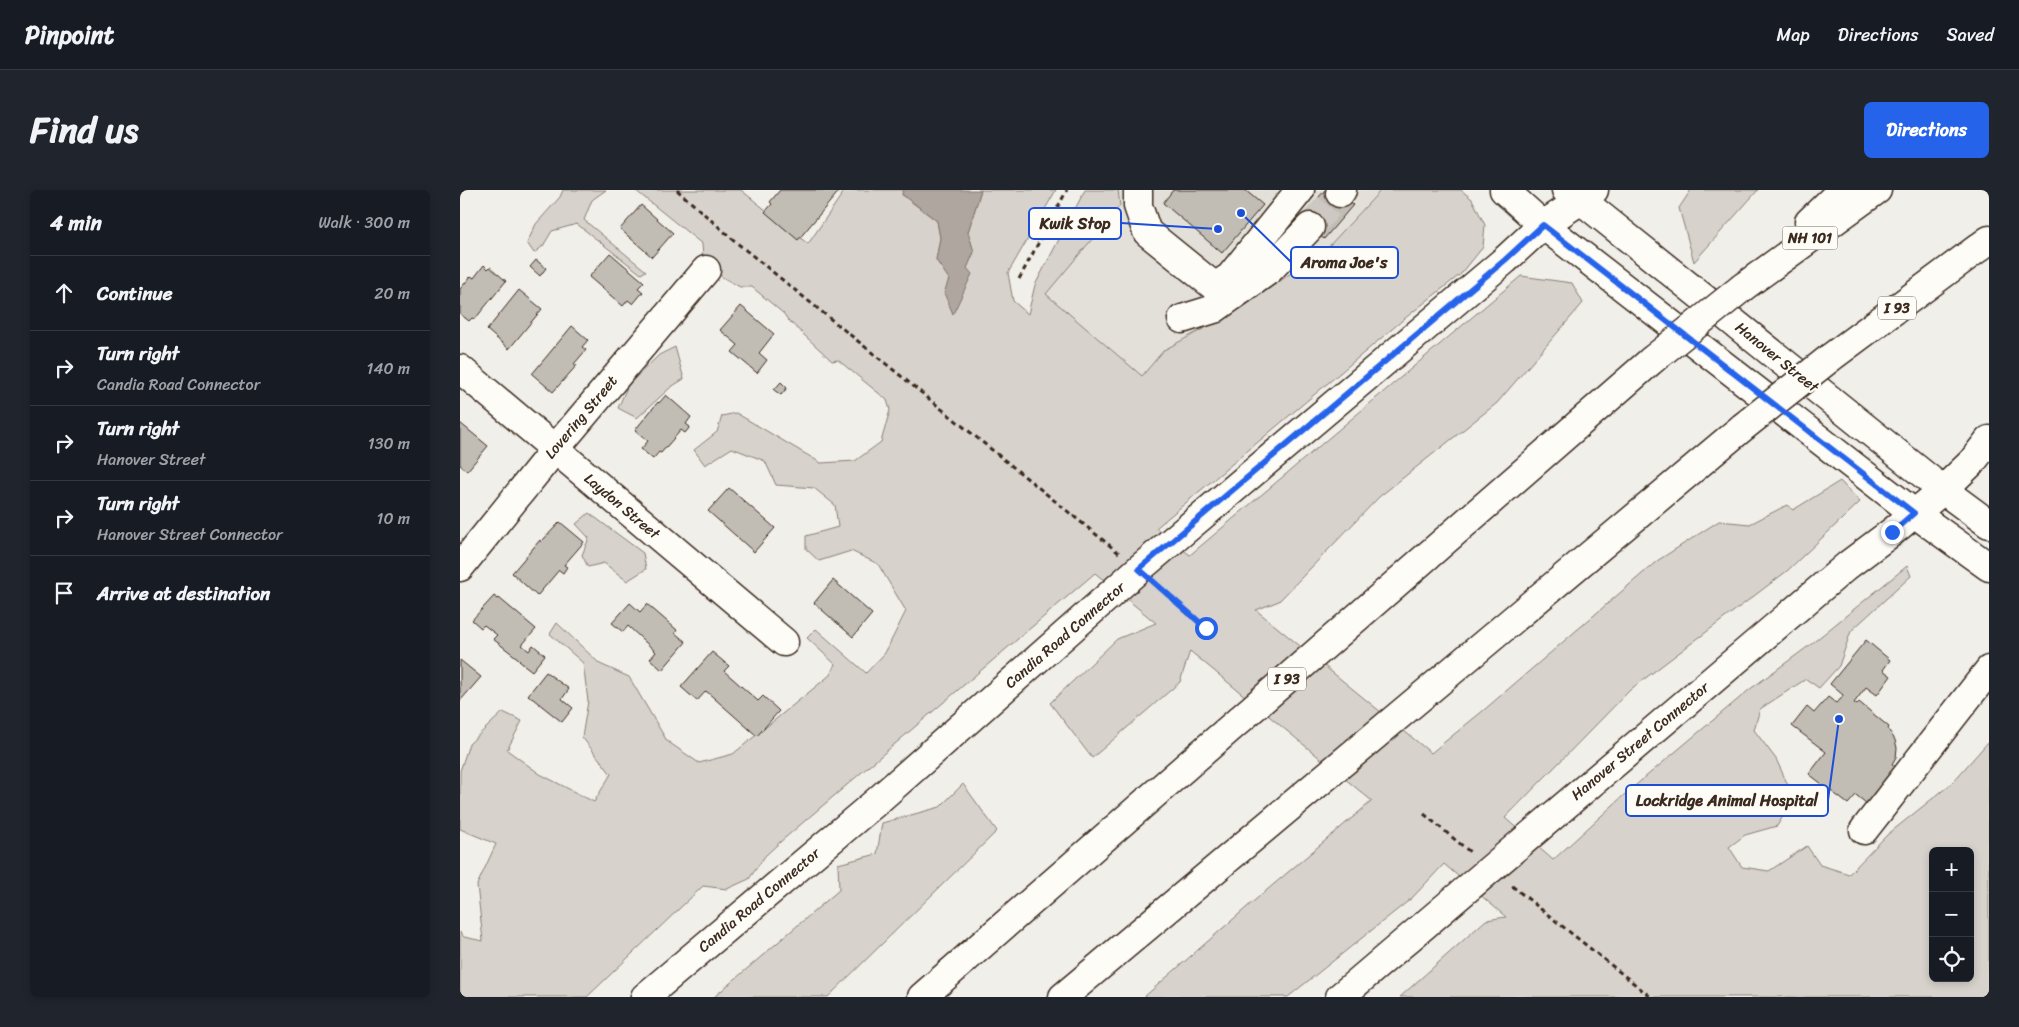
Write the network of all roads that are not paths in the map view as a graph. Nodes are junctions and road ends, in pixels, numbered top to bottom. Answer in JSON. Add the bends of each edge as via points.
{"nodes":[{"id":1,"x":1138,"y":190,"type":"edge"},
{"id":2,"x":1300,"y":190,"type":"edge"},
{"id":3,"x":1504,"y":190,"type":"edge"},
{"id":4,"x":1842,"y":190,"type":"edge"},
{"id":5,"x":1877,"y":190,"type":"edge"},
{"id":6,"x":1580,"y":193,"type":"edge"},
{"id":7,"x":1543,"y":225,"type":"junction"},
{"id":8,"x":1310,"y":227,"type":"tunnel mouth"},
{"id":9,"x":1989,"y":240,"type":"edge"},
{"id":10,"x":706,"y":270,"type":"dead end"},
{"id":11,"x":1743,"y":287,"type":"junction"},
{"id":12,"x":1182,"y":318,"type":"dead end"},
{"id":13,"x":460,"y":369,"type":"edge"},
{"id":14,"x":1989,"y":440,"type":"edge"},
{"id":15,"x":555,"y":449,"type":"junction"},
{"id":16,"x":1942,"y":490,"type":"junction"},
{"id":17,"x":1914,"y":513,"type":"junction"},
{"id":18,"x":1989,"y":524,"type":"edge"},
{"id":19,"x":460,"y":567,"type":"edge"},
{"id":20,"x":1989,"y":567,"type":"edge"},
{"id":21,"x":784,"y":642,"type":"dead end"},
{"id":22,"x":1989,"y":670,"type":"edge"},
{"id":23,"x":1864,"y":830,"type":"dead end"},
{"id":24,"x":645,"y":997,"type":"edge"},
{"id":25,"x":922,"y":997,"type":"edge"},
{"id":26,"x":1062,"y":997,"type":"edge"},
{"id":27,"x":1340,"y":997,"type":"edge"}],
"edges":[{"from":1,"to":2,"type":"main road","via":[[1138,206],[1147,232],[1214,287],[1230,277]]},
{"from":3,"to":7,"type":"main road"},
{"from":4,"to":11,"type":"main road","number":"I 93"},
{"from":5,"to":11,"type":"main road","number":"NH 101"},
{"from":6,"to":7,"type":"main road","name":"Candia Road Connector"},
{"from":6,"to":16,"type":"main road","name":"Hanover Street"},
{"from":7,"to":17,"type":"main road"},
{"from":7,"to":24,"type":"main road","name":"Candia Road Connector","via":[[1498,267],[1139,569],[876,802]]},
{"from":8,"to":12,"type":"main road","via":[[1269,270],[1214,309]]},
{"from":9,"to":26,"type":"main road","number":"I 93","bridge":true,"via":[[1742,427]]},
{"from":10,"to":15,"type":"main road","name":"Lovering Street"},
{"from":11,"to":25,"type":"main road","number":"I 93","bridge":true,"via":[[1652,360]]},
{"from":13,"to":15,"type":"main road","name":"Laydon Street"},
{"from":14,"to":16,"type":"main road","name":"Hanover Street Connector","via":[[1972,462]]},
{"from":15,"to":19,"type":"main road","name":"Lovering Street"},
{"from":15,"to":21,"type":"main road","name":"Laydon Street"},
{"from":16,"to":17,"type":"main road","name":"Hanover Street Connector"},
{"from":16,"to":18,"type":"main road","name":"Hanover Street"},
{"from":17,"to":20,"type":"main road"},
{"from":17,"to":27,"type":"main road","name":"Hanover Street Connector","via":[[1848,565]]},
{"from":22,"to":23,"type":"main road"}]}
